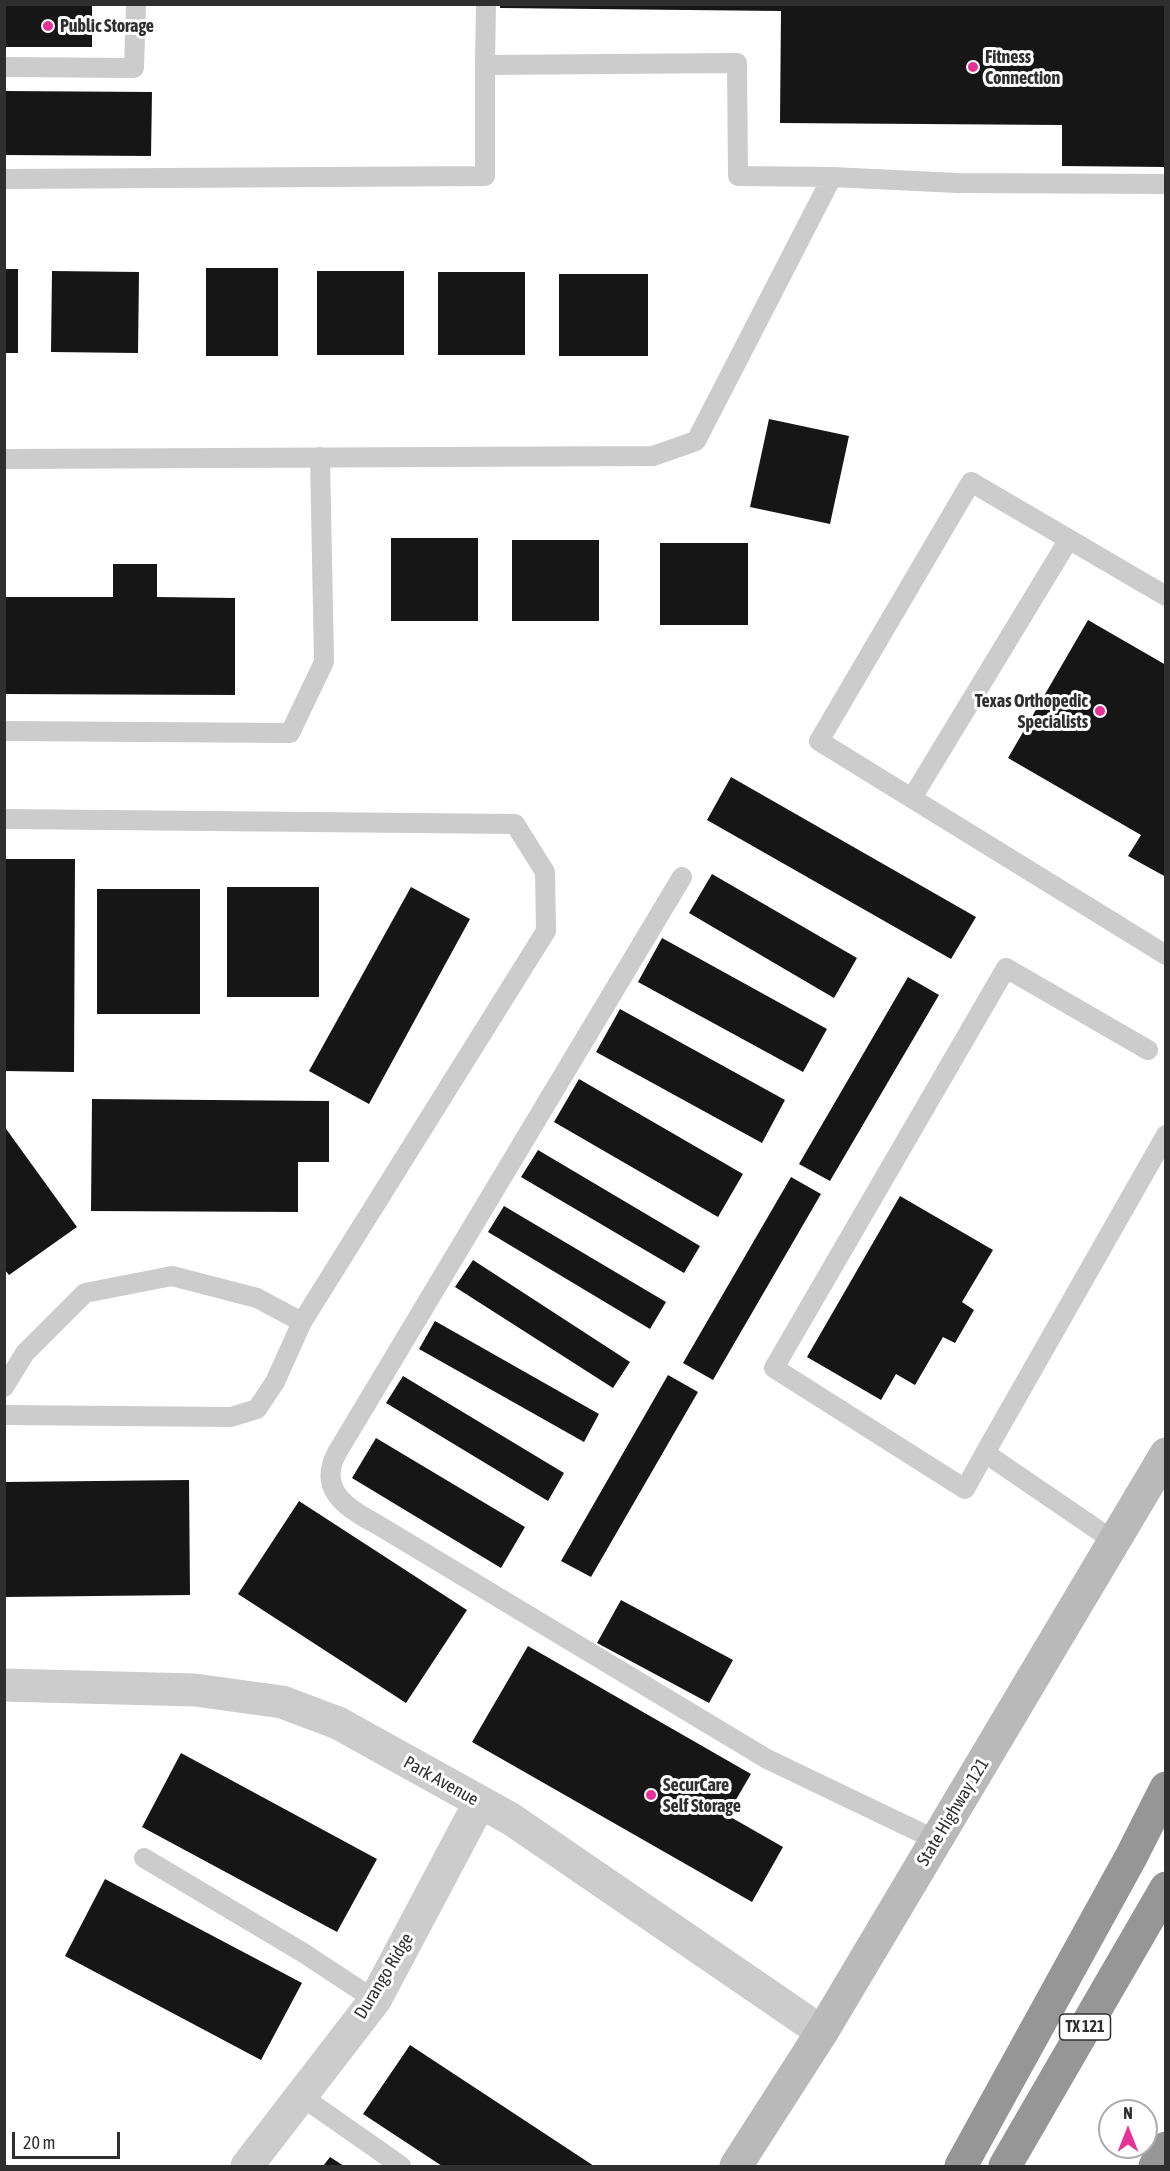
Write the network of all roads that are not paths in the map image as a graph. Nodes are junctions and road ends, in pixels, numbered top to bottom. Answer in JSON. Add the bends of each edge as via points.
{"nodes":[{"id":1,"x":136,"y":4,"type":"edge"},
{"id":2,"x":486,"y":4,"type":"edge"},
{"id":3,"x":485,"y":64,"type":"junction"},
{"id":4,"x":4,"y":67,"type":"edge"},
{"id":5,"x":832,"y":177,"type":"junction"},
{"id":6,"x":4,"y":179,"type":"edge"},
{"id":7,"x":1166,"y":184,"type":"edge"},
{"id":8,"x":320,"y":457,"type":"junction"},
{"id":9,"x":4,"y":459,"type":"edge"},
{"id":10,"x":1069,"y":539,"type":"junction"},
{"id":11,"x":1166,"y":596,"type":"edge"},
{"id":12,"x":4,"y":731,"type":"edge"},
{"id":13,"x":912,"y":798,"type":"junction"},
{"id":14,"x":4,"y":819,"type":"edge"},
{"id":15,"x":682,"y":877,"type":"dead end"},
{"id":16,"x":1166,"y":955,"type":"edge"},
{"id":17,"x":1148,"y":1050,"type":"dead end"},
{"id":18,"x":1166,"y":1135,"type":"edge"},
{"id":19,"x":302,"y":1322,"type":"junction"},
{"id":20,"x":4,"y":1387,"type":"edge"},
{"id":21,"x":4,"y":1415,"type":"edge"},
{"id":22,"x":985,"y":1453,"type":"junction"},
{"id":23,"x":1166,"y":1454,"type":"edge"},
{"id":24,"x":1114,"y":1541,"type":"junction"},
{"id":25,"x":4,"y":1685,"type":"edge"},
{"id":26,"x":1166,"y":1788,"type":"edge"},
{"id":27,"x":480,"y":1802,"type":"junction"},
{"id":28,"x":936,"y":1840,"type":"junction"},
{"id":29,"x":144,"y":1858,"type":"dead end"},
{"id":30,"x":1166,"y":1888,"type":"edge"},
{"id":31,"x":375,"y":2000,"type":"junction"},
{"id":32,"x":822,"y":2032,"type":"junction"},
{"id":33,"x":301,"y":2096,"type":"junction"},
{"id":34,"x":1166,"y":2148,"type":"edge"},
{"id":35,"x":247,"y":2166,"type":"edge"},
{"id":36,"x":401,"y":2166,"type":"edge"},
{"id":37,"x":736,"y":2166,"type":"edge"},
{"id":38,"x":961,"y":2166,"type":"edge"},
{"id":39,"x":1005,"y":2166,"type":"edge"},
{"id":40,"x":1155,"y":2166,"type":"edge"}],
"edges":[{"from":1,"to":4,"type":"lane","via":[[134,68]]},
{"from":2,"to":3,"type":"lane"},
{"from":3,"to":5,"type":"lane","via":[[737,63],[738,176]]},
{"from":3,"to":6,"type":"lane","via":[[485,176]]},
{"from":5,"to":7,"type":"lane","via":[[957,183]]},
{"from":5,"to":8,"type":"lane","via":[[696,441],[653,456]]},
{"from":8,"to":9,"type":"lane"},
{"from":8,"to":12,"type":"lane","via":[[324,662],[290,733]]},
{"from":10,"to":11,"type":"lane"},
{"from":10,"to":13,"type":"lane"},
{"from":10,"to":13,"type":"lane","via":[[971,482],[819,741]]},
{"from":13,"to":16,"type":"lane"},
{"from":14,"to":19,"type":"lane","via":[[515,824],[545,872],[546,931]]},
{"from":15,"to":28,"type":"lane","via":[[347,1436],[332,1465],[334,1492],[357,1514],[767,1760]]},
{"from":17,"to":22,"type":"lane","via":[[1006,968],[774,1368],[965,1489]]},
{"from":18,"to":22,"type":"lane"},
{"from":19,"to":20,"type":"lane","via":[[257,1298],[172,1276],[85,1293],[24,1353]]},
{"from":19,"to":21,"type":"lane","via":[[275,1382],[257,1409],[231,1416]]},
{"from":22,"to":24,"type":"lane"},
{"from":23,"to":24,"type":"main road","name":"State Highway 121"},
{"from":24,"to":28,"type":"main road","name":"State Highway 121"},
{"from":25,"to":27,"type":"street","name":"Park Avenue","via":[[195,1690],[282,1702],[338,1723]]},
{"from":26,"to":38,"type":"highway"},
{"from":27,"to":31,"type":"street","name":"Durango Ridge"},
{"from":27,"to":32,"type":"street","name":"Park Avenue","via":[[511,1819]]},
{"from":28,"to":32,"type":"main road","name":"State Highway 121"},
{"from":29,"to":31,"type":"lane"},
{"from":30,"to":39,"type":"highway","number":"TX 121"},
{"from":31,"to":33,"type":"street","name":"Durango Ridge"},
{"from":32,"to":37,"type":"main road","name":"State Highway 121"},
{"from":33,"to":35,"type":"street","name":"Durango Ridge"},
{"from":33,"to":36,"type":"lane"},
{"from":34,"to":40,"type":"highway"}]}
